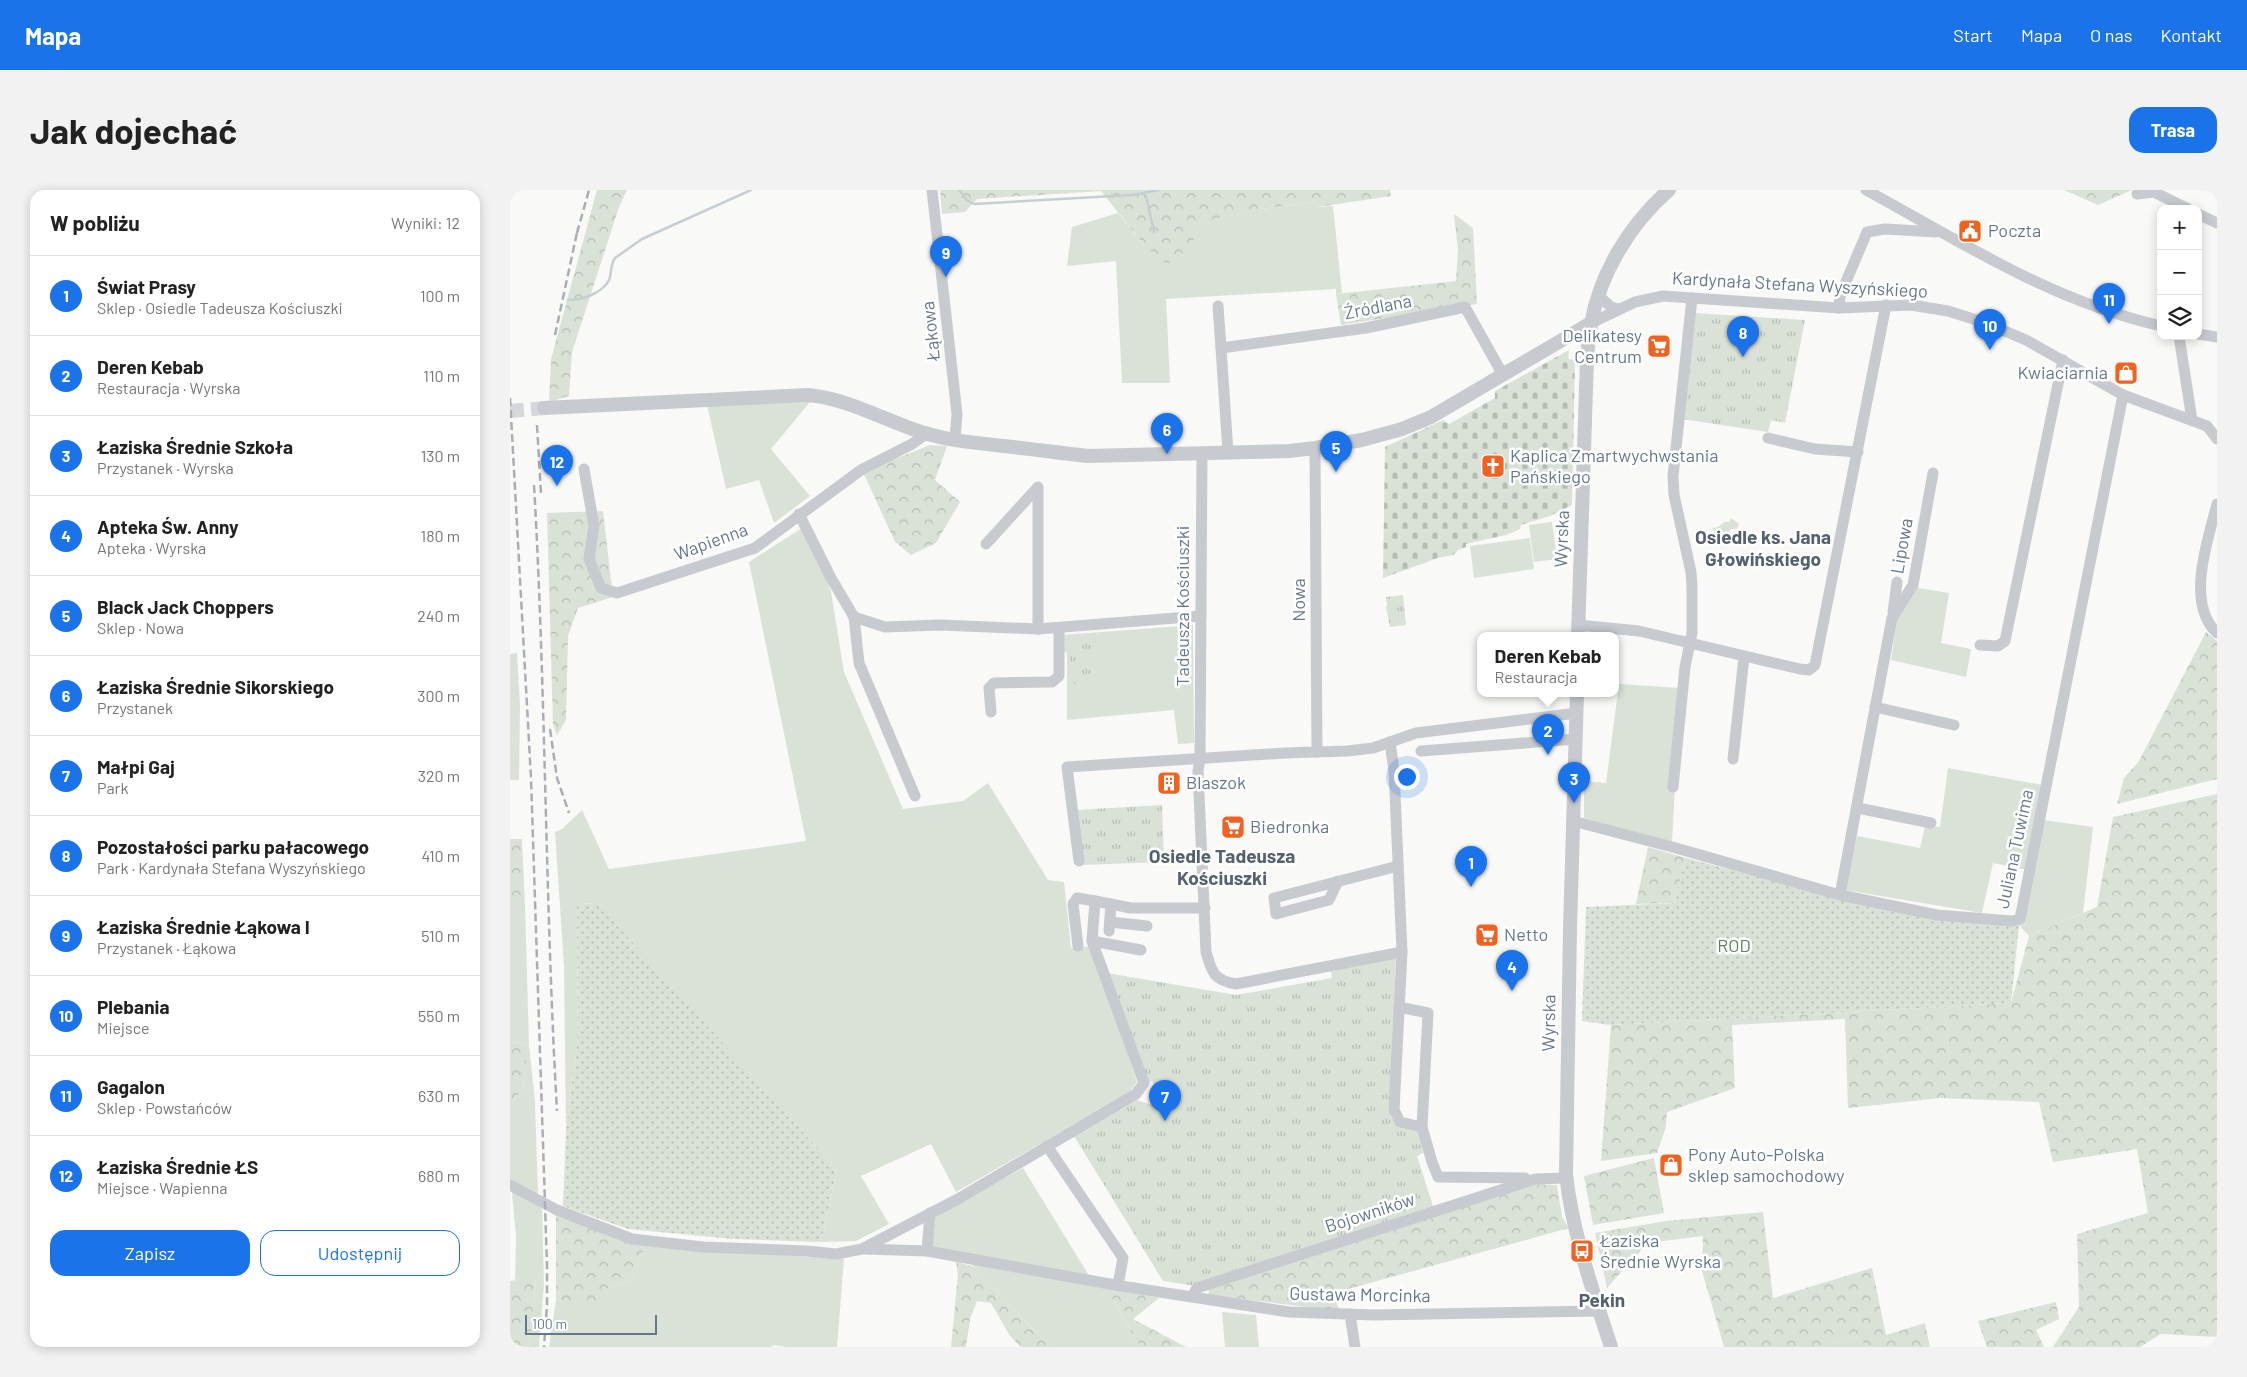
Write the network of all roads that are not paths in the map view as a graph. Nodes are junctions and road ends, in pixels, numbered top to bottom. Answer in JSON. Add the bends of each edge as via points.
{"nodes":[{"id":1,"x":932,"y":190,"type":"edge"},
{"id":2,"x":1669,"y":190,"type":"edge"},
{"id":3,"x":1866,"y":190,"type":"edge"},
{"id":4,"x":2137,"y":194,"type":"dead end"},
{"id":5,"x":2180,"y":205,"type":"edge"},
{"id":6,"x":2202,"y":216,"type":"edge"},
{"id":7,"x":2217,"y":223,"type":"edge"},
{"id":8,"x":1940,"y":232,"type":"junction"},
{"id":9,"x":1599,"y":296,"type":"junction"},
{"id":10,"x":1692,"y":298,"type":"junction"},
{"id":11,"x":1886,"y":305,"type":"junction"},
{"id":12,"x":1218,"y":306,"type":"dead end"},
{"id":13,"x":1839,"y":308,"type":"junction"},
{"id":14,"x":1619,"y":309,"type":"junction"},
{"id":15,"x":1591,"y":323,"type":"junction"},
{"id":16,"x":2157,"y":325,"type":"edge"},
{"id":17,"x":2202,"y":335,"type":"edge"},
{"id":18,"x":2217,"y":337,"type":"edge"},
{"id":19,"x":2180,"y":340,"type":"edge"},
{"id":20,"x":1221,"y":348,"type":"junction"},
{"id":21,"x":1588,"y":349,"type":"junction"},
{"id":22,"x":2063,"y":360,"type":"junction"},
{"id":23,"x":1526,"y":361,"type":"junction"},
{"id":24,"x":1503,"y":375,"type":"junction"},
{"id":25,"x":2123,"y":395,"type":"junction"},
{"id":26,"x":544,"y":408,"type":"tunnel mouth"},
{"id":27,"x":2192,"y":420,"type":"junction"},
{"id":28,"x":926,"y":434,"type":"junction"},
{"id":29,"x":1768,"y":438,"type":"dead end"},
{"id":30,"x":955,"y":439,"type":"junction"},
{"id":31,"x":2217,"y":439,"type":"edge"},
{"id":32,"x":1316,"y":448,"type":"junction"},
{"id":33,"x":1228,"y":452,"type":"junction"},
{"id":34,"x":1858,"y":452,"type":"junction"},
{"id":35,"x":1202,"y":453,"type":"junction"},
{"id":36,"x":584,"y":469,"type":"dead end"},
{"id":37,"x":1933,"y":473,"type":"dead end"},
{"id":38,"x":2217,"y":504,"type":"edge"},
{"id":39,"x":799,"y":514,"type":"junction"},
{"id":40,"x":986,"y":544,"type":"dead end"},
{"id":41,"x":1897,"y":582,"type":"dead end"},
{"id":42,"x":1200,"y":616,"type":"junction"},
{"id":43,"x":854,"y":617,"type":"junction"},
{"id":44,"x":1892,"y":618,"type":"junction"},
{"id":45,"x":1059,"y":628,"type":"junction"},
{"id":46,"x":1038,"y":629,"type":"junction"},
{"id":47,"x":1578,"y":631,"type":"edge"},
{"id":48,"x":2217,"y":633,"type":"edge"},
{"id":49,"x":1689,"y":644,"type":"junction"},
{"id":50,"x":1980,"y":645,"type":"dead end"},
{"id":51,"x":1744,"y":657,"type":"junction"},
{"id":52,"x":1578,"y":697,"type":"edge"},
{"id":53,"x":1875,"y":707,"type":"junction"},
{"id":54,"x":991,"y":712,"type":"dead end"},
{"id":55,"x":1577,"y":713,"type":"junction"},
{"id":56,"x":1954,"y":725,"type":"dead end"},
{"id":57,"x":1576,"y":739,"type":"junction"},
{"id":58,"x":1390,"y":742,"type":"junction"},
{"id":59,"x":1421,"y":750,"type":"dead end"},
{"id":60,"x":1317,"y":752,"type":"junction"},
{"id":61,"x":1200,"y":759,"type":"junction"},
{"id":62,"x":1732,"y":759,"type":"dead end"},
{"id":63,"x":1673,"y":787,"type":"dead end"},
{"id":64,"x":915,"y":796,"type":"dead end"},
{"id":65,"x":1858,"y":808,"type":"junction"},
{"id":66,"x":1573,"y":821,"type":"junction"},
{"id":67,"x":1930,"y":824,"type":"dead end"},
{"id":68,"x":1079,"y":861,"type":"dead end"},
{"id":69,"x":1398,"y":866,"type":"junction"},
{"id":70,"x":1338,"y":881,"type":"junction"},
{"id":71,"x":1840,"y":895,"type":"junction"},
{"id":72,"x":1095,"y":900,"type":"junction"},
{"id":73,"x":1111,"y":904,"type":"junction"},
{"id":74,"x":1205,"y":908,"type":"junction"},
{"id":75,"x":1147,"y":926,"type":"dead end"},
{"id":76,"x":1092,"y":941,"type":"junction"},
{"id":77,"x":1078,"y":946,"type":"dead end"},
{"id":78,"x":1141,"y":950,"type":"dead end"},
{"id":79,"x":1402,"y":952,"type":"junction"},
{"id":80,"x":1399,"y":1007,"type":"junction"},
{"id":81,"x":1422,"y":1127,"type":"junction"},
{"id":82,"x":1047,"y":1146,"type":"junction"},
{"id":83,"x":1566,"y":1178,"type":"junction"},
{"id":84,"x":1535,"y":1179,"type":"junction"},
{"id":85,"x":510,"y":1185,"type":"edge"},
{"id":86,"x":930,"y":1213,"type":"junction"},
{"id":87,"x":862,"y":1249,"type":"junction"},
{"id":88,"x":928,"y":1251,"type":"junction"},
{"id":89,"x":1119,"y":1285,"type":"junction"},
{"id":90,"x":1192,"y":1296,"type":"junction"},
{"id":91,"x":1600,"y":1311,"type":"junction"},
{"id":92,"x":1350,"y":1314,"type":"junction"},
{"id":93,"x":1355,"y":1347,"type":"edge"},
{"id":94,"x":1611,"y":1347,"type":"edge"}],
"edges":[{"from":1,"to":30,"type":"street","name":"Łąkowa","via":[[957,414]]},
{"from":2,"to":9,"type":"street","name":"Wyrska","via":[[1641,219],[1620,248]]},
{"from":3,"to":8,"type":"street"},
{"from":4,"to":5,"type":"street","via":[[2154,192]]},
{"from":6,"to":7,"type":"street"},
{"from":8,"to":13,"type":"street","via":[[1885,228],[1867,232],[1840,296]]},
{"from":8,"to":16,"type":"street","via":[[1984,258],[2065,296],[2123,317]]},
{"from":9,"to":14,"type":"street","via":[[1611,307]]},
{"from":9,"to":15,"type":"street","name":"Wyrska"},
{"from":10,"to":13,"type":"street","name":"Kardynała Stefana Wyszyńskiego"},
{"from":10,"to":14,"type":"street","name":"Kardynała Stefana Wyszyńskiego","via":[[1652,298]]},
{"from":10,"to":49,"type":"street","via":[[1673,476],[1674,495],[1691,572],[1692,633]]},
{"from":11,"to":13,"type":"street","name":"Kardynała Stefana Wyszyńskiego"},
{"from":11,"to":22,"type":"street","name":"Kardynała Stefana Wyszyńskiego","via":[[1948,311],[2026,340]]},
{"from":11,"to":34,"type":"street"},
{"from":12,"to":20,"type":"street"},
{"from":14,"to":15,"type":"street","name":"Kardynała Stefana Wyszyńskiego"},
{"from":15,"to":21,"type":"street","name":"Wyrska"},
{"from":15,"to":23,"type":"street"},
{"from":17,"to":18,"type":"street"},
{"from":19,"to":27,"type":"street"},
{"from":20,"to":24,"type":"street","name":"Źródlana","via":[[1366,328],[1465,307]]},
{"from":20,"to":33,"type":"street"},
{"from":21,"to":23,"type":"street","via":[[1581,343],[1565,343]]},
{"from":21,"to":47,"type":"street","name":"Wyrska"},
{"from":22,"to":25,"type":"street","name":"Kardynała Stefana Wyszyńskiego"},
{"from":22,"to":50,"type":"street","via":[[2005,642],[1998,646]]},
{"from":23,"to":24,"type":"street"},
{"from":24,"to":32,"type":"street","via":[[1432,417],[1402,429]]},
{"from":25,"to":27,"type":"street","name":"Kardynała Stefana Wyszyńskiego"},
{"from":25,"to":71,"type":"street","name":"Juliana Tuwima","via":[[2020,919],[1937,915]]},
{"from":26,"to":28,"type":"street","via":[[808,395],[848,403]]},
{"from":27,"to":31,"type":"street","name":"Kardynała Stefana Wyszyńskiego","via":[[2207,426]]},
{"from":28,"to":30,"type":"street"},
{"from":28,"to":39,"type":"street","name":"Wapienna","via":[[861,470]]},
{"from":29,"to":34,"type":"street","via":[[1815,449]]},
{"from":30,"to":35,"type":"street","via":[[1088,456]]},
{"from":32,"to":33,"type":"street"},
{"from":32,"to":60,"type":"street","name":"Nowa"},
{"from":33,"to":35,"type":"street"},
{"from":34,"to":51,"type":"street","via":[[1814,665],[1809,670],[1800,669]]},
{"from":35,"to":42,"type":"street","name":"Tadeusza Kościuszki"},
{"from":36,"to":39,"type":"street","name":"Wapienna","via":[[594,526],[589,559],[601,588],[617,593],[755,548]]},
{"from":37,"to":44,"type":"street","name":"Lipowa","via":[[1913,585]]},
{"from":38,"to":48,"type":"street","via":[[2200,591],[2206,616]]},
{"from":39,"to":43,"type":"street"},
{"from":40,"to":46,"type":"street","via":[[1038,487]]},
{"from":41,"to":44,"type":"street"},
{"from":42,"to":45,"type":"street"},
{"from":42,"to":61,"type":"street","name":"Tadeusza Kościuszki"},
{"from":43,"to":46,"type":"street","via":[[885,627],[940,625]]},
{"from":43,"to":64,"type":"street","via":[[859,663]]},
{"from":44,"to":53,"type":"street","name":"Lipowa"},
{"from":45,"to":46,"type":"street"},
{"from":45,"to":54,"type":"street","via":[[1058,676],[1052,682],[994,683],[989,688]]},
{"from":47,"to":49,"type":"street","via":[[1640,630]]},
{"from":49,"to":51,"type":"street"},
{"from":49,"to":63,"type":"street"},
{"from":51,"to":62,"type":"street"},
{"from":52,"to":55,"type":"street","name":"Wyrska"},
{"from":53,"to":56,"type":"street"},
{"from":53,"to":65,"type":"street","name":"Lipowa"},
{"from":55,"to":57,"type":"street","name":"Wyrska"},
{"from":55,"to":58,"type":"street","via":[[1416,733]]},
{"from":57,"to":59,"type":"street"},
{"from":57,"to":66,"type":"street","name":"Wyrska"},
{"from":58,"to":60,"type":"street","via":[[1373,748]]},
{"from":58,"to":69,"type":"street"},
{"from":60,"to":61,"type":"street"},
{"from":61,"to":68,"type":"street","via":[[1067,767]]},
{"from":61,"to":74,"type":"street","via":[[1198,781]]},
{"from":65,"to":67,"type":"street"},
{"from":65,"to":71,"type":"street","name":"Lipowa"},
{"from":66,"to":71,"type":"street","name":"Juliana Tuwima"},
{"from":66,"to":83,"type":"street","name":"Wyrska"},
{"from":69,"to":70,"type":"street"},
{"from":69,"to":79,"type":"street"},
{"from":70,"to":70,"type":"street","via":[[1274,898],[1276,914],[1329,900]]},
{"from":72,"to":73,"type":"street"},
{"from":72,"to":76,"type":"street"},
{"from":72,"to":77,"type":"street","via":[[1077,898],[1073,904]]},
{"from":73,"to":74,"type":"street","via":[[1131,908]]},
{"from":73,"to":75,"type":"street","via":[[1109,927]]},
{"from":74,"to":79,"type":"street","via":[[1206,952],[1211,970],[1221,981],[1236,984]]},
{"from":76,"to":78,"type":"street"},
{"from":76,"to":82,"type":"street","via":[[1144,1083],[1136,1094]]},
{"from":79,"to":80,"type":"street"},
{"from":80,"to":81,"type":"street","via":[[1394,1110],[1400,1122]]},
{"from":80,"to":81,"type":"street","via":[[1428,1013]]},
{"from":81,"to":84,"type":"street","via":[[1438,1177]]},
{"from":82,"to":86,"type":"street"},
{"from":82,"to":89,"type":"street","via":[[1123,1258]]},
{"from":83,"to":84,"type":"street","name":"Bojowników"},
{"from":83,"to":91,"type":"street","name":"Wyrska","via":[[1570,1204]]},
{"from":84,"to":90,"type":"street","name":"Bojowników","via":[[1197,1288]]},
{"from":85,"to":87,"type":"street","via":[[557,1210],[632,1239],[703,1247],[836,1254]]},
{"from":86,"to":87,"type":"street"},
{"from":86,"to":88,"type":"street"},
{"from":87,"to":88,"type":"street","name":"Gustawa Morcinka"},
{"from":88,"to":89,"type":"street","name":"Gustawa Morcinka"},
{"from":89,"to":90,"type":"street","name":"Gustawa Morcinka"},
{"from":90,"to":92,"type":"street","name":"Gustawa Morcinka","via":[[1289,1312]]},
{"from":91,"to":92,"type":"street","name":"Gustawa Morcinka"},
{"from":91,"to":94,"type":"street","name":"Wyrska"},
{"from":92,"to":93,"type":"street"}]}
